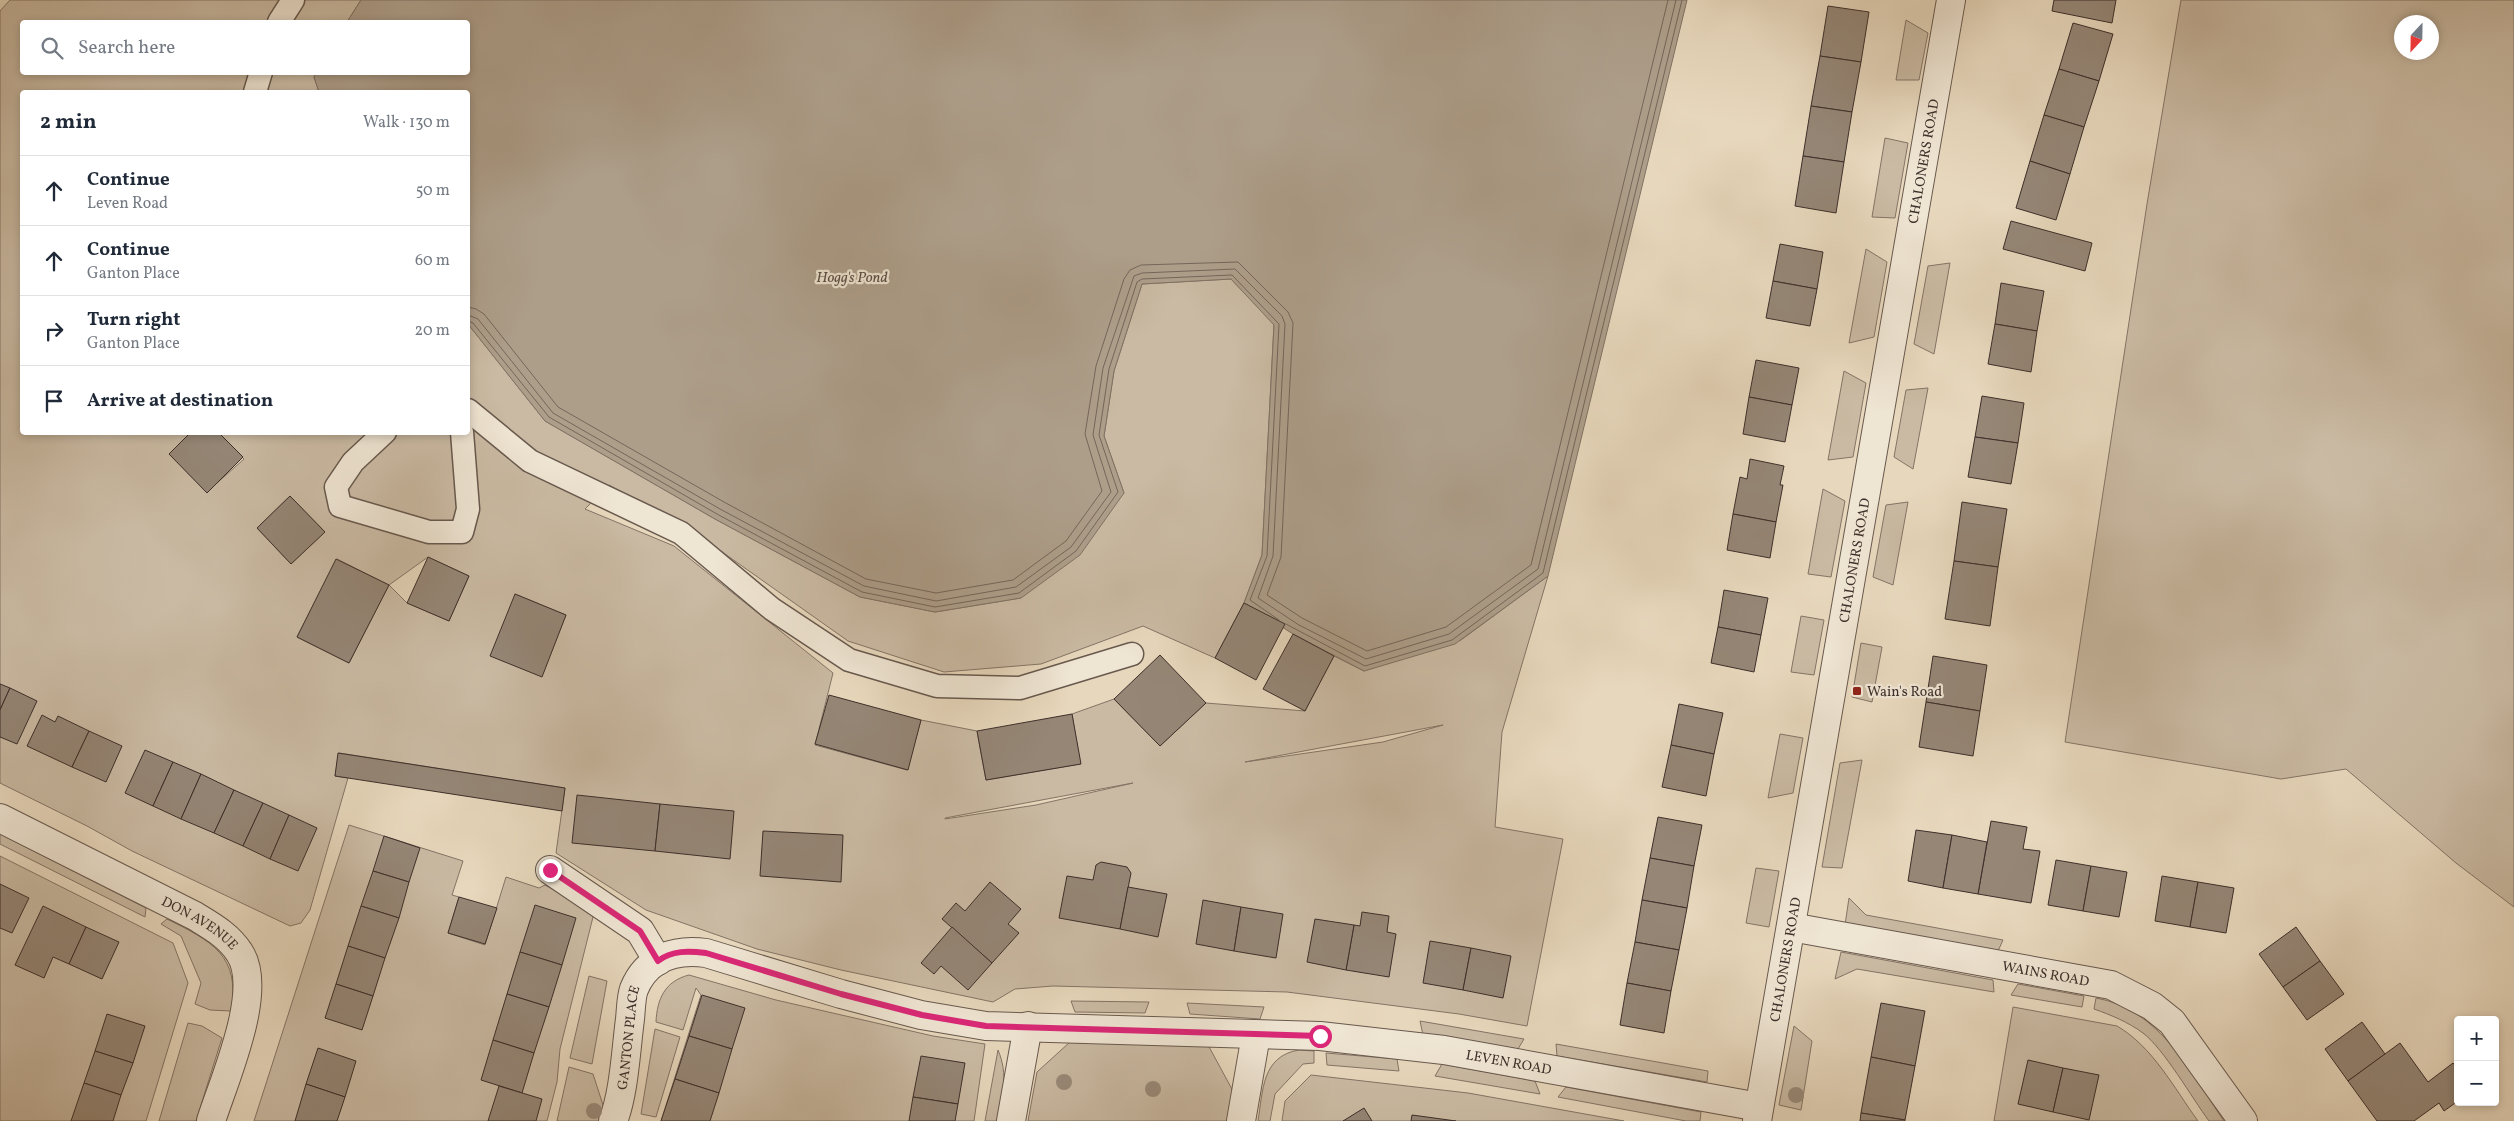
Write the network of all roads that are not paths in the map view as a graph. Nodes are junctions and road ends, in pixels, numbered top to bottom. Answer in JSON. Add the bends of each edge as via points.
{"nodes":[{"id":1,"x":293,"y":0,"type":"edge"},
{"id":2,"x":1951,"y":0,"type":"edge"},
{"id":3,"x":280,"y":20,"type":"edge"},
{"id":4,"x":260,"y":75,"type":"edge"},
{"id":5,"x":256,"y":90,"type":"edge"},
{"id":6,"x":470,"y":412,"type":"edge"},
{"id":7,"x":382,"y":435,"type":"edge"},
{"id":8,"x":462,"y":435,"type":"edge"},
{"id":9,"x":1132,"y":654,"type":"dead end"},
{"id":10,"x":0,"y":818,"type":"edge"},
{"id":11,"x":550,"y":870,"type":"dead end"},
{"id":12,"x":1791,"y":927,"type":"junction"},
{"id":13,"x":658,"y":961,"type":"junction"},
{"id":14,"x":1028,"y":1026,"type":"junction"},
{"id":15,"x":1256,"y":1035,"type":"junction"},
{"id":16,"x":1758,"y":1114,"type":"edge"},
{"id":17,"x":211,"y":1121,"type":"edge"},
{"id":18,"x":613,"y":1121,"type":"edge"},
{"id":19,"x":1012,"y":1121,"type":"edge"},
{"id":20,"x":1241,"y":1121,"type":"edge"},
{"id":21,"x":2243,"y":1121,"type":"edge"}],
"edges":[{"from":1,"to":3,"type":"lane"},
{"from":2,"to":12,"type":"street","name":"CHALONERS ROAD"},
{"from":4,"to":5,"type":"lane"},
{"from":6,"to":9,"type":"lane","via":[[530,461],[680,533],[772,609],[849,660],[937,686],[1020,688]]},
{"from":7,"to":8,"type":"lane","via":[[353,462],[336,487],[340,506],[429,532],[462,532],[468,509]]},
{"from":10,"to":17,"type":"street","name":"DON AVENUE","via":[[195,916],[222,932],[240,952],[248,973],[248,995],[243,1024]]},
{"from":11,"to":13,"type":"street","via":[[640,931]]},
{"from":12,"to":16,"type":"street","name":"CHALONERS ROAD"},
{"from":12,"to":21,"type":"street","name":"WAINS ROAD","via":[[2110,986],[2152,1006],[2172,1022]]},
{"from":13,"to":14,"type":"street","name":"GANTON PLACE","via":[[672,953],[706,953],[922,1015],[986,1026]]},
{"from":13,"to":18,"type":"street","name":"GANTON PLACE","via":[[646,971],[634,989]]},
{"from":14,"to":15,"type":"street","name":"LEVEN ROAD"},
{"from":14,"to":19,"type":"street"},
{"from":15,"to":16,"type":"street","name":"LEVEN ROAD","via":[[1320,1036],[1444,1050]]},
{"from":15,"to":20,"type":"street"}]}
